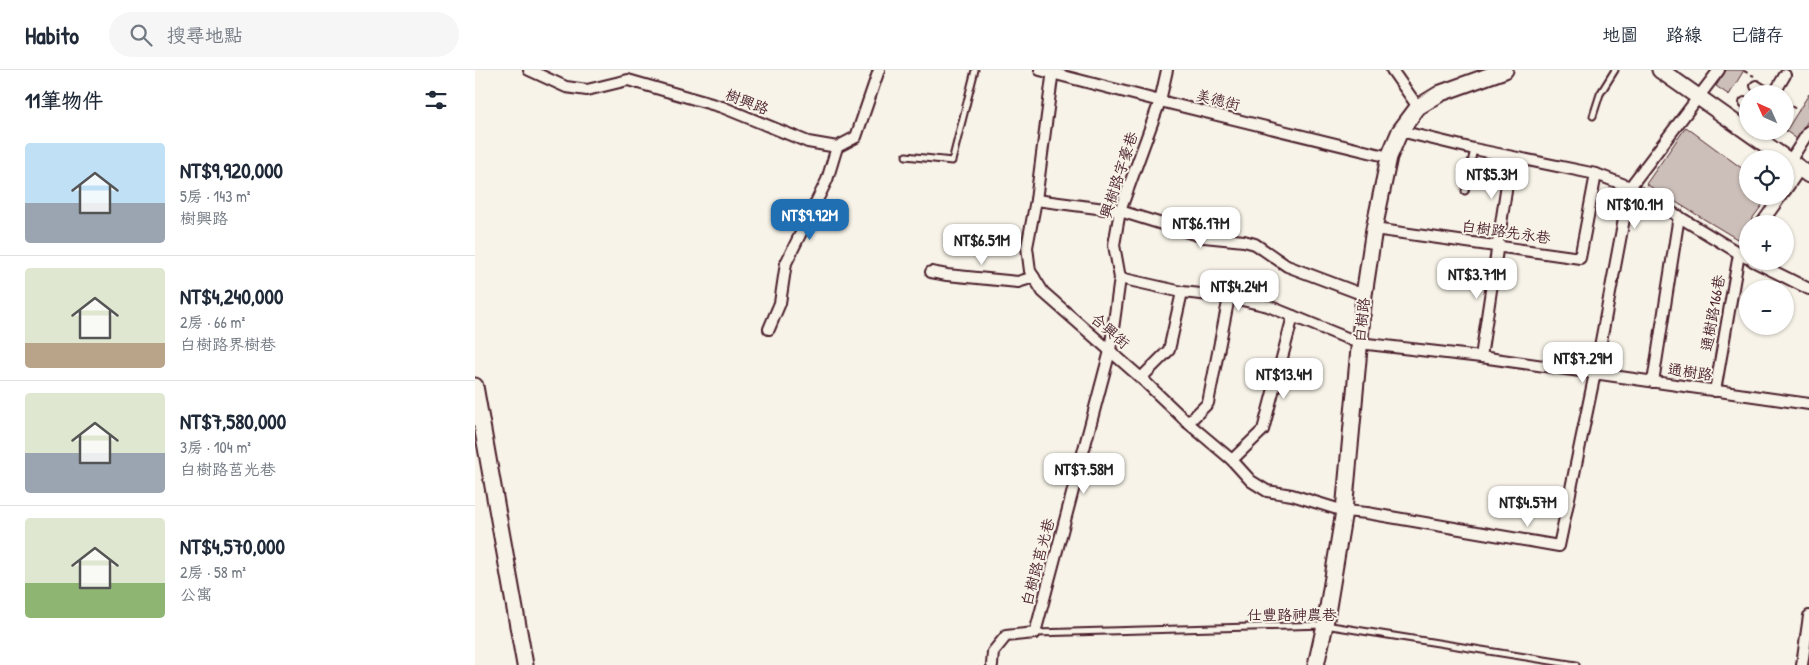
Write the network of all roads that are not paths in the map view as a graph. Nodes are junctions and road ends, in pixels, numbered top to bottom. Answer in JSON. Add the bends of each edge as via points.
{"nodes":[{"id":1,"x":529,"y":70,"type":"edge"},
{"id":2,"x":879,"y":70,"type":"edge"},
{"id":3,"x":975,"y":70,"type":"edge"},
{"id":4,"x":1040,"y":70,"type":"edge"},
{"id":5,"x":1167,"y":70,"type":"edge"},
{"id":6,"x":1392,"y":70,"type":"edge"},
{"id":7,"x":1505,"y":70,"type":"edge"},
{"id":8,"x":1615,"y":70,"type":"edge"},
{"id":9,"x":1660,"y":70,"type":"edge"},
{"id":10,"x":1719,"y":70,"type":"edge"},
{"id":11,"x":1053,"y":72,"type":"edge"},
{"id":12,"x":1785,"y":76,"type":"dead end"},
{"id":13,"x":1780,"y":85,"type":"edge"},
{"id":14,"x":1699,"y":97,"type":"junction"},
{"id":15,"x":1160,"y":101,"type":"junction"},
{"id":16,"x":1419,"y":107,"type":"junction"},
{"id":17,"x":1593,"y":116,"type":"dead end"},
{"id":18,"x":1400,"y":130,"type":"junction"},
{"id":19,"x":1809,"y":131,"type":"edge"},
{"id":20,"x":837,"y":147,"type":"junction"},
{"id":21,"x":1474,"y":149,"type":"junction"},
{"id":22,"x":906,"y":156,"type":"dead end"},
{"id":23,"x":1389,"y":157,"type":"junction"},
{"id":24,"x":1511,"y":157,"type":"junction"},
{"id":25,"x":1800,"y":168,"type":"edge"},
{"id":26,"x":1596,"y":174,"type":"junction"},
{"id":27,"x":1630,"y":188,"type":"junction"},
{"id":28,"x":1465,"y":191,"type":"dead end"},
{"id":29,"x":1036,"y":200,"type":"junction"},
{"id":30,"x":1120,"y":211,"type":"junction"},
{"id":31,"x":1679,"y":216,"type":"junction"},
{"id":32,"x":1374,"y":229,"type":"junction"},
{"id":33,"x":1498,"y":246,"type":"junction"},
{"id":34,"x":1739,"y":254,"type":"edge"},
{"id":35,"x":1740,"y":270,"type":"edge"},
{"id":36,"x":1771,"y":270,"type":"edge"},
{"id":37,"x":931,"y":272,"type":"dead end"},
{"id":38,"x":1034,"y":277,"type":"junction"},
{"id":39,"x":1120,"y":278,"type":"junction"},
{"id":40,"x":1809,"y":289,"type":"edge"},
{"id":41,"x":1182,"y":292,"type":"junction"},
{"id":42,"x":1364,"y":295,"type":"junction"},
{"id":43,"x":1229,"y":297,"type":"junction"},
{"id":44,"x":1293,"y":316,"type":"junction"},
{"id":45,"x":769,"y":329,"type":"dead end"},
{"id":46,"x":1359,"y":343,"type":"junction"},
{"id":47,"x":1110,"y":351,"type":"junction"},
{"id":48,"x":1481,"y":358,"type":"junction"},
{"id":49,"x":1595,"y":373,"type":"junction"},
{"id":50,"x":1141,"y":378,"type":"junction"},
{"id":51,"x":1653,"y":382,"type":"junction"},
{"id":52,"x":475,"y":386,"type":"edge"},
{"id":53,"x":1715,"y":391,"type":"junction"},
{"id":54,"x":1809,"y":404,"type":"edge"},
{"id":55,"x":1188,"y":423,"type":"junction"},
{"id":56,"x":1232,"y":460,"type":"junction"},
{"id":57,"x":1344,"y":511,"type":"junction"},
{"id":58,"x":1809,"y":616,"type":"edge"},
{"id":59,"x":1325,"y":625,"type":"junction"},
{"id":60,"x":1035,"y":633,"type":"junction"},
{"id":61,"x":525,"y":665,"type":"edge"},
{"id":62,"x":992,"y":665,"type":"edge"},
{"id":63,"x":1315,"y":665,"type":"edge"},
{"id":64,"x":1576,"y":665,"type":"edge"},
{"id":65,"x":1802,"y":665,"type":"edge"}],
"edges":[{"from":1,"to":20,"type":"street","name":"樹興路","via":[[566,87],[587,90],[628,80],[723,108],[808,142]]},
{"from":2,"to":20,"type":"street","via":[[856,137]]},
{"from":3,"to":22,"type":"lane","via":[[952,161]]},
{"from":4,"to":11,"type":"street","name":"美德街"},
{"from":5,"to":15,"type":"street","name":"興樹路字豪巷"},
{"from":6,"to":16,"type":"street"},
{"from":7,"to":16,"type":"street","name":"白樹路","via":[[1441,93]]},
{"from":8,"to":17,"type":"lane","via":[[1600,94]]},
{"from":9,"to":14,"type":"street"},
{"from":10,"to":14,"type":"street"},
{"from":11,"to":15,"type":"street","name":"美德街"},
{"from":11,"to":29,"type":"street","name":"合興街"},
{"from":12,"to":13,"type":"street"},
{"from":14,"to":25,"type":"street"},
{"from":14,"to":27,"type":"street"},
{"from":15,"to":23,"type":"street","name":"美德街"},
{"from":15,"to":30,"type":"street","name":"興樹路字豪巷"},
{"from":16,"to":18,"type":"street","name":"白樹路"},
{"from":18,"to":21,"type":"street"},
{"from":18,"to":23,"type":"street","name":"白樹路"},
{"from":19,"to":25,"type":"street"},
{"from":20,"to":45,"type":"street","via":[[827,180],[786,264],[780,303]]},
{"from":21,"to":24,"type":"street"},
{"from":21,"to":28,"type":"lane"},
{"from":23,"to":32,"type":"street","name":"白樹路"},
{"from":24,"to":26,"type":"street"},
{"from":24,"to":33,"type":"street"},
{"from":26,"to":27,"type":"street"},
{"from":26,"to":33,"type":"street","name":"白樹路先永巷","via":[[1580,258]]},
{"from":27,"to":31,"type":"street"},
{"from":27,"to":49,"type":"street"},
{"from":29,"to":30,"type":"street"},
{"from":29,"to":38,"type":"street","name":"合興街","via":[[1027,247]]},
{"from":30,"to":39,"type":"street","name":"興樹路字豪巷","via":[[1114,245]]},
{"from":30,"to":42,"type":"street","via":[[1204,237],[1255,244],[1287,266]]},
{"from":31,"to":34,"type":"street"},
{"from":31,"to":51,"type":"street"},
{"from":32,"to":33,"type":"street","name":"白樹路先永巷"},
{"from":32,"to":42,"type":"street","name":"白樹路"},
{"from":33,"to":48,"type":"street"},
{"from":35,"to":53,"type":"street","name":"通樹路166巷"},
{"from":36,"to":40,"type":"street"},
{"from":37,"to":38,"type":"street","via":[[1018,282]]},
{"from":38,"to":47,"type":"street","name":"合興街","via":[[1043,292]]},
{"from":39,"to":41,"type":"street","name":"通樹路"},
{"from":39,"to":47,"type":"street","name":"興樹路字豪巷"},
{"from":41,"to":43,"type":"street","name":"通樹路"},
{"from":41,"to":50,"type":"street","via":[[1169,350]]},
{"from":42,"to":46,"type":"street","name":"白樹路"},
{"from":43,"to":44,"type":"street","name":"通樹路"},
{"from":43,"to":55,"type":"street","via":[[1208,403]]},
{"from":44,"to":46,"type":"street","name":"通樹路"},
{"from":44,"to":56,"type":"street","via":[[1263,430]]},
{"from":46,"to":48,"type":"street","name":"通樹路"},
{"from":46,"to":57,"type":"street","name":"白樹路"},
{"from":47,"to":50,"type":"street","name":"合興街"},
{"from":47,"to":60,"type":"street","name":"白樹路莒光巷"},
{"from":48,"to":49,"type":"street","name":"通樹路"},
{"from":49,"to":51,"type":"street","name":"通樹路"},
{"from":49,"to":57,"type":"street","name":"合興街","via":[[1559,546]]},
{"from":50,"to":55,"type":"street","name":"合興街"},
{"from":51,"to":53,"type":"street","name":"通樹路"},
{"from":52,"to":61,"type":"street"},
{"from":53,"to":54,"type":"street","name":"通樹路"},
{"from":55,"to":56,"type":"street","name":"合興街"},
{"from":56,"to":57,"type":"street","name":"合興街","via":[[1251,481],[1267,491],[1292,494]]},
{"from":57,"to":59,"type":"street","name":"白樹路"},
{"from":58,"to":65,"type":"street"},
{"from":59,"to":60,"type":"lane","name":"仕豐路神農巷"},
{"from":59,"to":63,"type":"street","name":"白樹路"},
{"from":59,"to":64,"type":"lane","name":"仕豐路神農巷"},
{"from":60,"to":62,"type":"street","via":[[1006,636],[993,652]]}]}
